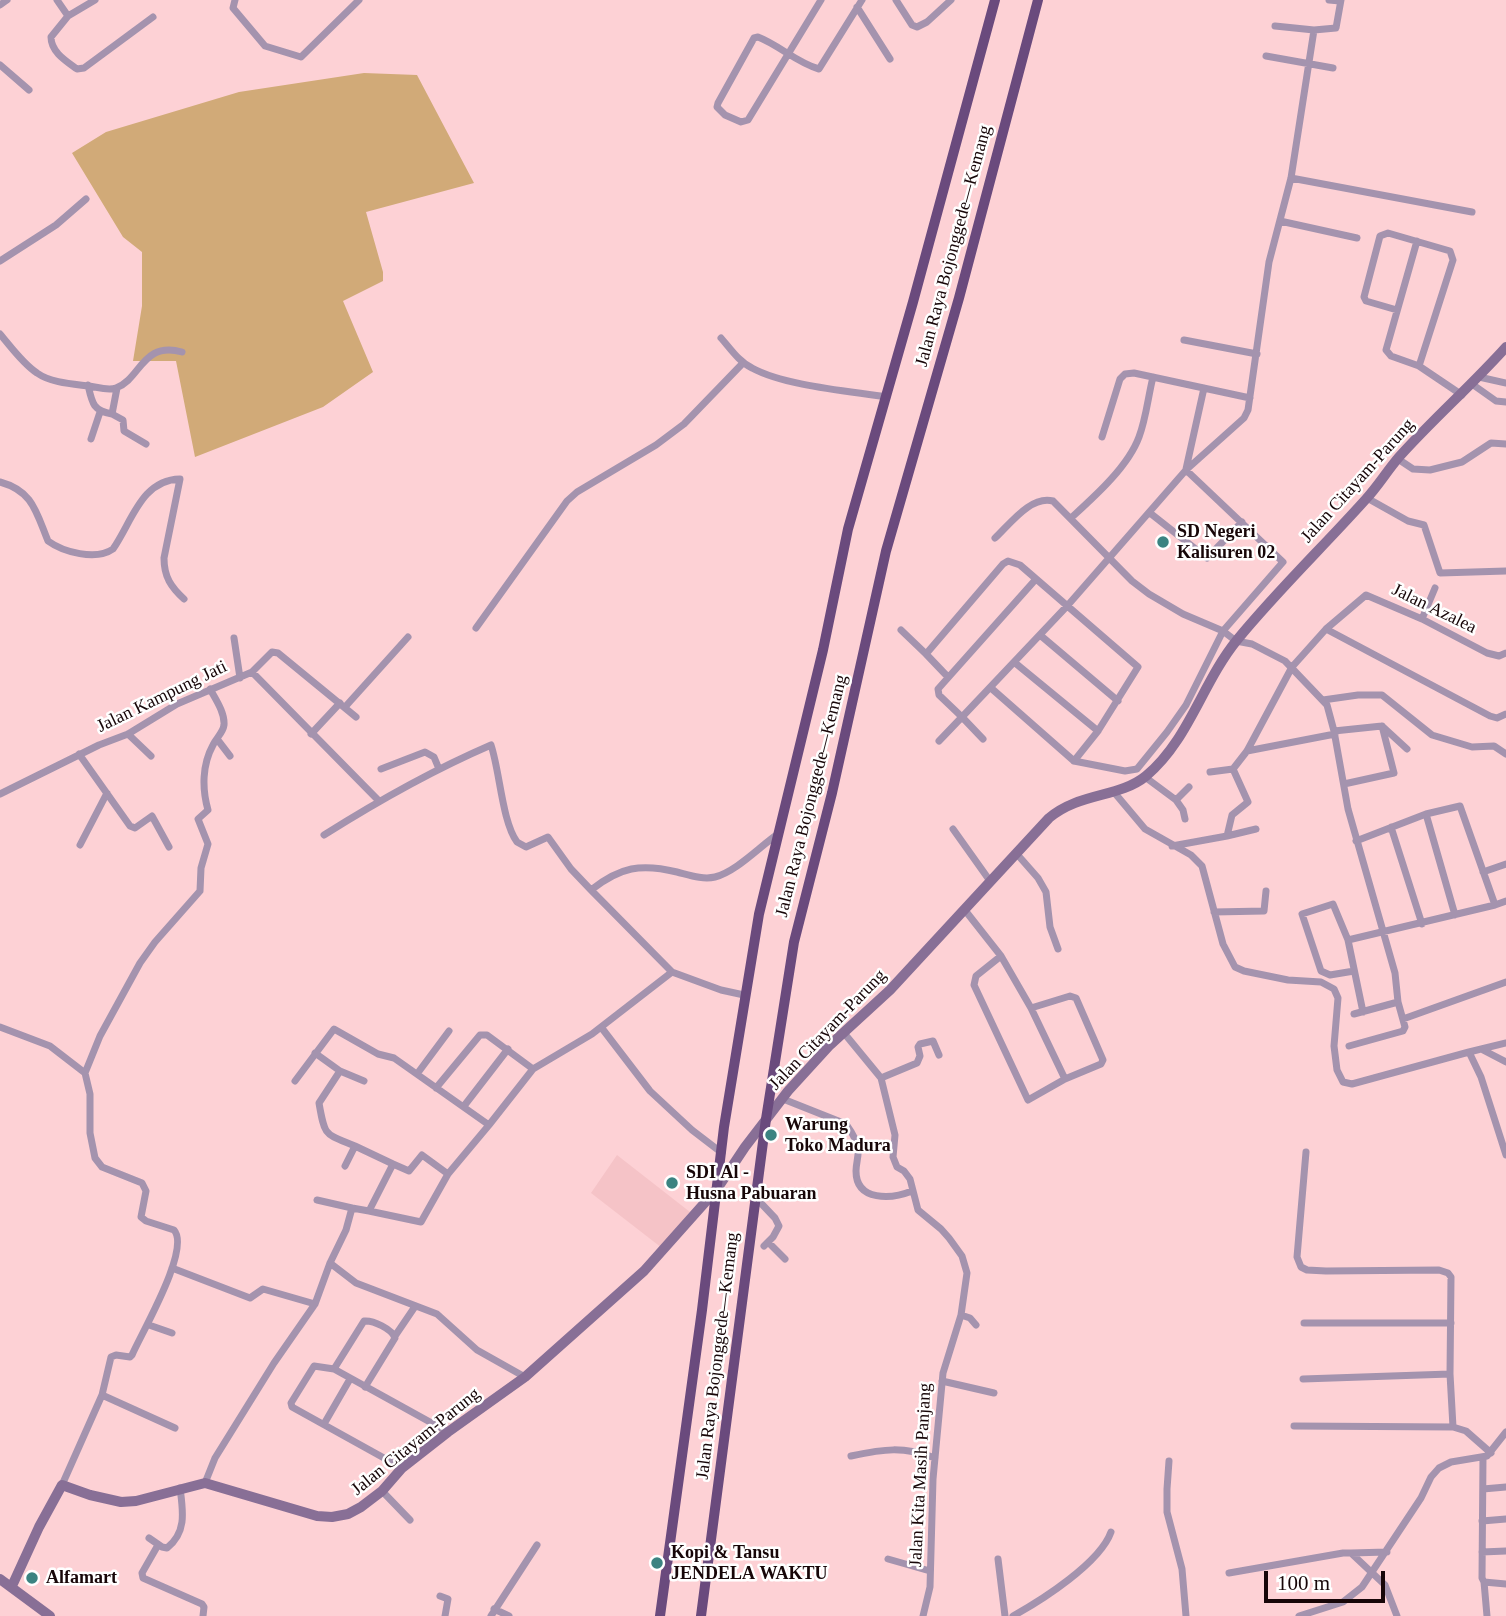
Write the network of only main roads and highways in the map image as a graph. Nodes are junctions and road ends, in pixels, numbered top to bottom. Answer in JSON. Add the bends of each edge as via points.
{"nodes":[{"id":1,"x":995,"y":0,"type":"edge"},
{"id":2,"x":1038,"y":0,"type":"edge"},
{"id":3,"x":1506,"y":347,"type":"edge"},
{"id":4,"x":766,"y":1119,"type":"junction"},
{"id":5,"x":717,"y":1189,"type":"junction"},
{"id":6,"x":0,"y":1579,"type":"edge"},
{"id":7,"x":12,"y":1586,"type":"junction"},
{"id":8,"x":50,"y":1616,"type":"edge"},
{"id":9,"x":660,"y":1616,"type":"edge"},
{"id":10,"x":701,"y":1616,"type":"edge"}],
"edges":[{"from":1,"to":5,"type":"highway","name":"Jalan Raya Bojonggede—Kemang","via":[[848,530],[759,914]]},
{"from":2,"to":4,"type":"highway","name":"Jalan Raya Bojonggede—Kemang","via":[[886,551],[794,942]]},
{"from":3,"to":4,"type":"main road","name":"Jalan Citayam-Parung","via":[[1398,459],[1236,641],[1217,666],[1182,733],[1157,765],[1144,777],[1064,806],[1049,818]]},
{"from":4,"to":5,"type":"main road","name":"Jalan Citayam-Parung"},
{"from":4,"to":10,"type":"highway","name":"Jalan Raya Bojonggede—Kemang"},
{"from":5,"to":7,"type":"main road","name":"Jalan Citayam-Parung","via":[[644,1270],[525,1377],[448,1432],[402,1468],[382,1491],[348,1514],[307,1514],[205,1483],[115,1502],[62,1485]]},
{"from":5,"to":9,"type":"highway","name":"Jalan Raya Bojonggede—Kemang"},
{"from":6,"to":7,"type":"main road"},
{"from":7,"to":8,"type":"main road"}]}
